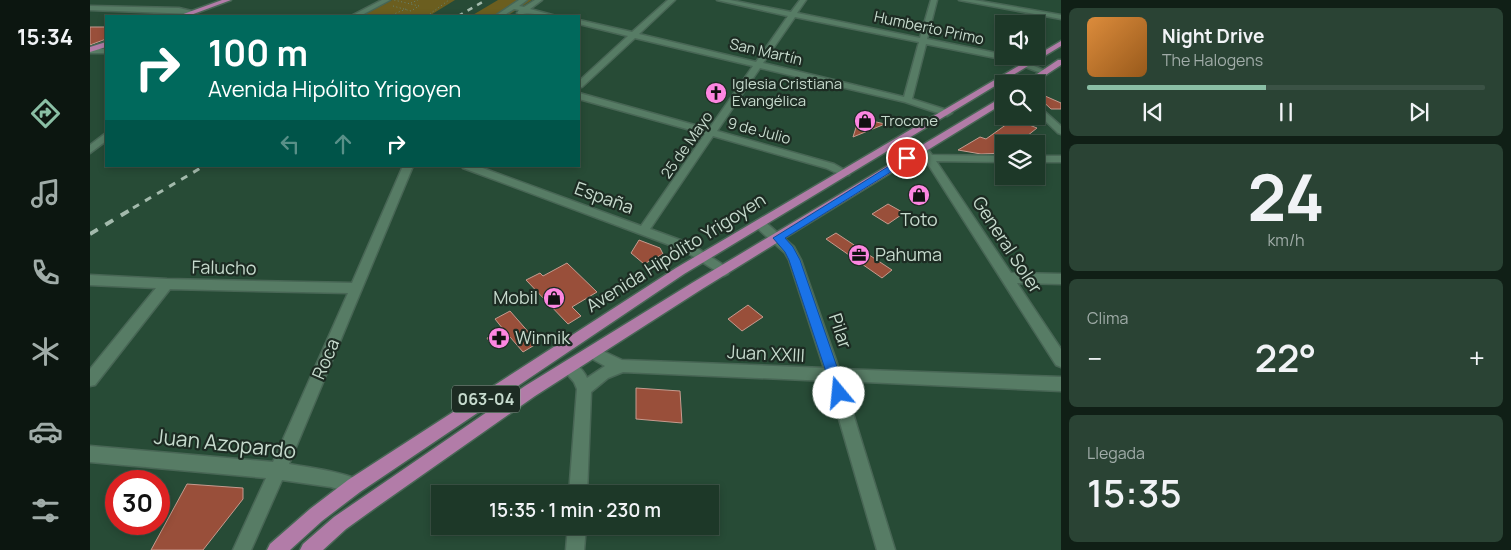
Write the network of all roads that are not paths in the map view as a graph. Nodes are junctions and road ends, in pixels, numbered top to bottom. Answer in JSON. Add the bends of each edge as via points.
{"nodes":[{"id":1,"x":228,"y":0,"type":"edge"},
{"id":2,"x":524,"y":0,"type":"edge"},
{"id":3,"x":539,"y":0,"type":"edge"},
{"id":4,"x":672,"y":0,"type":"edge"},
{"id":5,"x":720,"y":0,"type":"edge"},
{"id":6,"x":803,"y":0,"type":"edge"},
{"id":7,"x":934,"y":0,"type":"edge"},
{"id":8,"x":962,"y":0,"type":"edge"},
{"id":9,"x":384,"y":2,"type":"edge"},
{"id":10,"x":513,"y":7,"type":"junction"},
{"id":11,"x":90,"y":8,"type":"edge"},
{"id":12,"x":524,"y":10,"type":"junction"},
{"id":13,"x":193,"y":12,"type":"junction"},
{"id":14,"x":185,"y":15,"type":"edge"},
{"id":15,"x":357,"y":15,"type":"edge"},
{"id":16,"x":501,"y":15,"type":"edge"},
{"id":17,"x":516,"y":15,"type":"edge"},
{"id":18,"x":547,"y":15,"type":"edge"},
{"id":19,"x":793,"y":15,"type":"junction"},
{"id":20,"x":1061,"y":17,"type":"edge"},
{"id":21,"x":580,"y":22,"type":"edge"},
{"id":22,"x":634,"y":35,"type":"junction"},
{"id":23,"x":924,"y":41,"type":"junction"},
{"id":24,"x":1061,"y":43,"type":"edge"},
{"id":25,"x":105,"y":44,"type":"edge"},
{"id":26,"x":90,"y":50,"type":"edge"},
{"id":27,"x":105,"y":51,"type":"edge"},
{"id":28,"x":1045,"y":53,"type":"edge"},
{"id":29,"x":995,"y":55,"type":"edge"},
{"id":30,"x":1061,"y":62,"type":"edge"},
{"id":31,"x":758,"y":65,"type":"junction"},
{"id":32,"x":1025,"y":65,"type":"edge"},
{"id":33,"x":1028,"y":65,"type":"edge"},
{"id":34,"x":1044,"y":72,"type":"junction"},
{"id":35,"x":1012,"y":75,"type":"edge"},
{"id":36,"x":1040,"y":75,"type":"edge"},
{"id":37,"x":580,"y":84,"type":"edge"},
{"id":38,"x":995,"y":88,"type":"edge"},
{"id":39,"x":580,"y":96,"type":"edge"},
{"id":40,"x":907,"y":100,"type":"junction"},
{"id":41,"x":995,"y":105,"type":"edge"},
{"id":42,"x":946,"y":113,"type":"junction"},
{"id":43,"x":1045,"y":116,"type":"edge"},
{"id":44,"x":1061,"y":131,"type":"edge"},
{"id":45,"x":712,"y":134,"type":"junction"},
{"id":46,"x":90,"y":136,"type":"edge"},
{"id":47,"x":105,"y":136,"type":"edge"},
{"id":48,"x":105,"y":137,"type":"edge"},
{"id":49,"x":90,"y":150,"type":"edge"},
{"id":50,"x":926,"y":153,"type":"junction"},
{"id":51,"x":995,"y":158,"type":"edge"},
{"id":52,"x":1045,"y":159,"type":"edge"},
{"id":53,"x":1061,"y":159,"type":"edge"},
{"id":54,"x":408,"y":167,"type":"edge"},
{"id":55,"x":473,"y":167,"type":"edge"},
{"id":56,"x":486,"y":169,"type":"edge"},
{"id":57,"x":845,"y":173,"type":"junction"},
{"id":58,"x":760,"y":224,"type":"junction"},
{"id":59,"x":643,"y":231,"type":"junction"},
{"id":60,"x":778,"y":238,"type":"junction"},
{"id":61,"x":703,"y":257,"type":"junction"},
{"id":62,"x":724,"y":271,"type":"junction"},
{"id":63,"x":1006,"y":278,"type":"junction"},
{"id":64,"x":1061,"y":279,"type":"edge"},
{"id":65,"x":90,"y":280,"type":"edge"},
{"id":66,"x":167,"y":284,"type":"junction"},
{"id":67,"x":356,"y":288,"type":"junction"},
{"id":68,"x":592,"y":352,"type":"junction"},
{"id":69,"x":1061,"y":361,"type":"edge"},
{"id":70,"x":622,"y":366,"type":"junction"},
{"id":71,"x":568,"y":367,"type":"junction"},
{"id":72,"x":834,"y":376,"type":"junction"},
{"id":73,"x":90,"y":380,"type":"edge"},
{"id":74,"x":1061,"y":384,"type":"edge"},
{"id":75,"x":584,"y":389,"type":"junction"},
{"id":76,"x":90,"y":454,"type":"edge"},
{"id":77,"x":278,"y":471,"type":"junction"},
{"id":78,"x":579,"y":485,"type":"edge"},
{"id":79,"x":354,"y":486,"type":"junction"},
{"id":80,"x":576,"y":535,"type":"edge"},
{"id":81,"x":242,"y":550,"type":"edge"},
{"id":82,"x":276,"y":550,"type":"edge"},
{"id":83,"x":309,"y":550,"type":"edge"},
{"id":84,"x":575,"y":550,"type":"edge"},
{"id":85,"x":886,"y":550,"type":"edge"}],
"edges":[{"from":1,"to":13,"type":"main road"},
{"from":2,"to":10,"type":"street"},
{"from":3,"to":12,"type":"street"},
{"from":4,"to":22,"type":"street"},
{"from":5,"to":19,"type":"street","name":"Humberto Primo"},
{"from":6,"to":19,"type":"street","name":"25 de Mayo"},
{"from":7,"to":23,"type":"street"},
{"from":8,"to":20,"type":"street"},
{"from":9,"to":15,"type":"street"},
{"from":10,"to":12,"type":"street"},
{"from":10,"to":16,"type":"street"},
{"from":11,"to":13,"type":"street"},
{"from":12,"to":17,"type":"street"},
{"from":12,"to":18,"type":"street"},
{"from":13,"to":14,"type":"main road"},
{"from":19,"to":23,"type":"street","name":"Humberto Primo"},
{"from":19,"to":31,"type":"street","name":"25 de Mayo"},
{"from":21,"to":22,"type":"street","name":"San Martín"},
{"from":22,"to":31,"type":"street","name":"San Martín"},
{"from":22,"to":37,"type":"street"},
{"from":23,"to":29,"type":"street","name":"Humberto Primo"},
{"from":23,"to":40,"type":"street"},
{"from":24,"to":28,"type":"main road","name":"Avenida Hipólito Yrigoyen","number":"063-04"},
{"from":25,"to":26,"type":"main road"},
{"from":26,"to":27,"type":"street"},
{"from":30,"to":34,"type":"main road"},
{"from":31,"to":40,"type":"street","name":"San Martín"},
{"from":31,"to":45,"type":"street","name":"25 de Mayo"},
{"from":32,"to":35,"type":"main road","name":"Avenida Hipólito Yrigoyen","number":"063-04"},
{"from":33,"to":34,"type":"street","name":"Humberto Primo"},
{"from":34,"to":36,"type":"main road"},
{"from":38,"to":42,"type":"main road","name":"Avenida Hipólito Yrigoyen","number":"063-04"},
{"from":39,"to":45,"type":"street","name":"9 de Julio"},
{"from":40,"to":42,"type":"street","name":"San Martín"},
{"from":41,"to":50,"type":"main road","number":"063-04"},
{"from":42,"to":57,"type":"main road","name":"Avenida Hipólito Yrigoyen","number":"063-04"},
{"from":43,"to":44,"type":"street"},
{"from":45,"to":57,"type":"street","name":"9 de Julio"},
{"from":45,"to":59,"type":"street","name":"25 de Mayo"},
{"from":46,"to":47,"type":"street"},
{"from":48,"to":49,"type":"street"},
{"from":50,"to":51,"type":"street"},
{"from":50,"to":60,"type":"main road","number":"063-04","via":[[907,158]]},
{"from":50,"to":63,"type":"street","name":"General Soler"},
{"from":52,"to":53,"type":"street"},
{"from":54,"to":67,"type":"street","name":"Roca"},
{"from":55,"to":56,"type":"street","name":"España"},
{"from":56,"to":59,"type":"street","name":"España"},
{"from":57,"to":58,"type":"main road","name":"Avenida Hipólito Yrigoyen","number":"063-04"},
{"from":58,"to":60,"type":"street","name":"Pilar"},
{"from":58,"to":61,"type":"main road","name":"Avenida Hipólito Yrigoyen","number":"063-04"},
{"from":59,"to":61,"type":"street","name":"España"},
{"from":60,"to":62,"type":"main road","number":"063-04"},
{"from":60,"to":72,"type":"street","name":"Pilar","via":[[790,250]]},
{"from":61,"to":62,"type":"street","name":"España"},
{"from":61,"to":79,"type":"main road","name":"Avenida Hipólito Yrigoyen","number":"063-04"},
{"from":62,"to":68,"type":"main road","number":"063-04"},
{"from":63,"to":64,"type":"street"},
{"from":63,"to":69,"type":"street","name":"General Soler"},
{"from":65,"to":66,"type":"street","name":"Falucho"},
{"from":66,"to":67,"type":"street","name":"Falucho"},
{"from":66,"to":73,"type":"street"},
{"from":67,"to":77,"type":"street","name":"Roca"},
{"from":68,"to":70,"type":"street","name":"Juan XXIII"},
{"from":68,"to":71,"type":"main road","number":"063-04"},
{"from":70,"to":72,"type":"street","name":"Juan XXIII"},
{"from":70,"to":75,"type":"street","via":[[603,374]]},
{"from":71,"to":75,"type":"street","via":[[580,378]]},
{"from":71,"to":83,"type":"main road","number":"063-04","via":[[372,500]]},
{"from":72,"to":74,"type":"street","name":"Juan XXIII"},
{"from":72,"to":85,"type":"street","name":"Pilar"},
{"from":75,"to":78,"type":"street"},
{"from":76,"to":77,"type":"street","name":"Juan Azopardo"},
{"from":77,"to":79,"type":"street","name":"Juan Azopardo","via":[[332,478]]},
{"from":77,"to":81,"type":"street","name":"Roca"},
{"from":79,"to":82,"type":"main road","name":"Avenida Hipólito Yrigoyen","number":"063-04"},
{"from":80,"to":84,"type":"street"}]}
